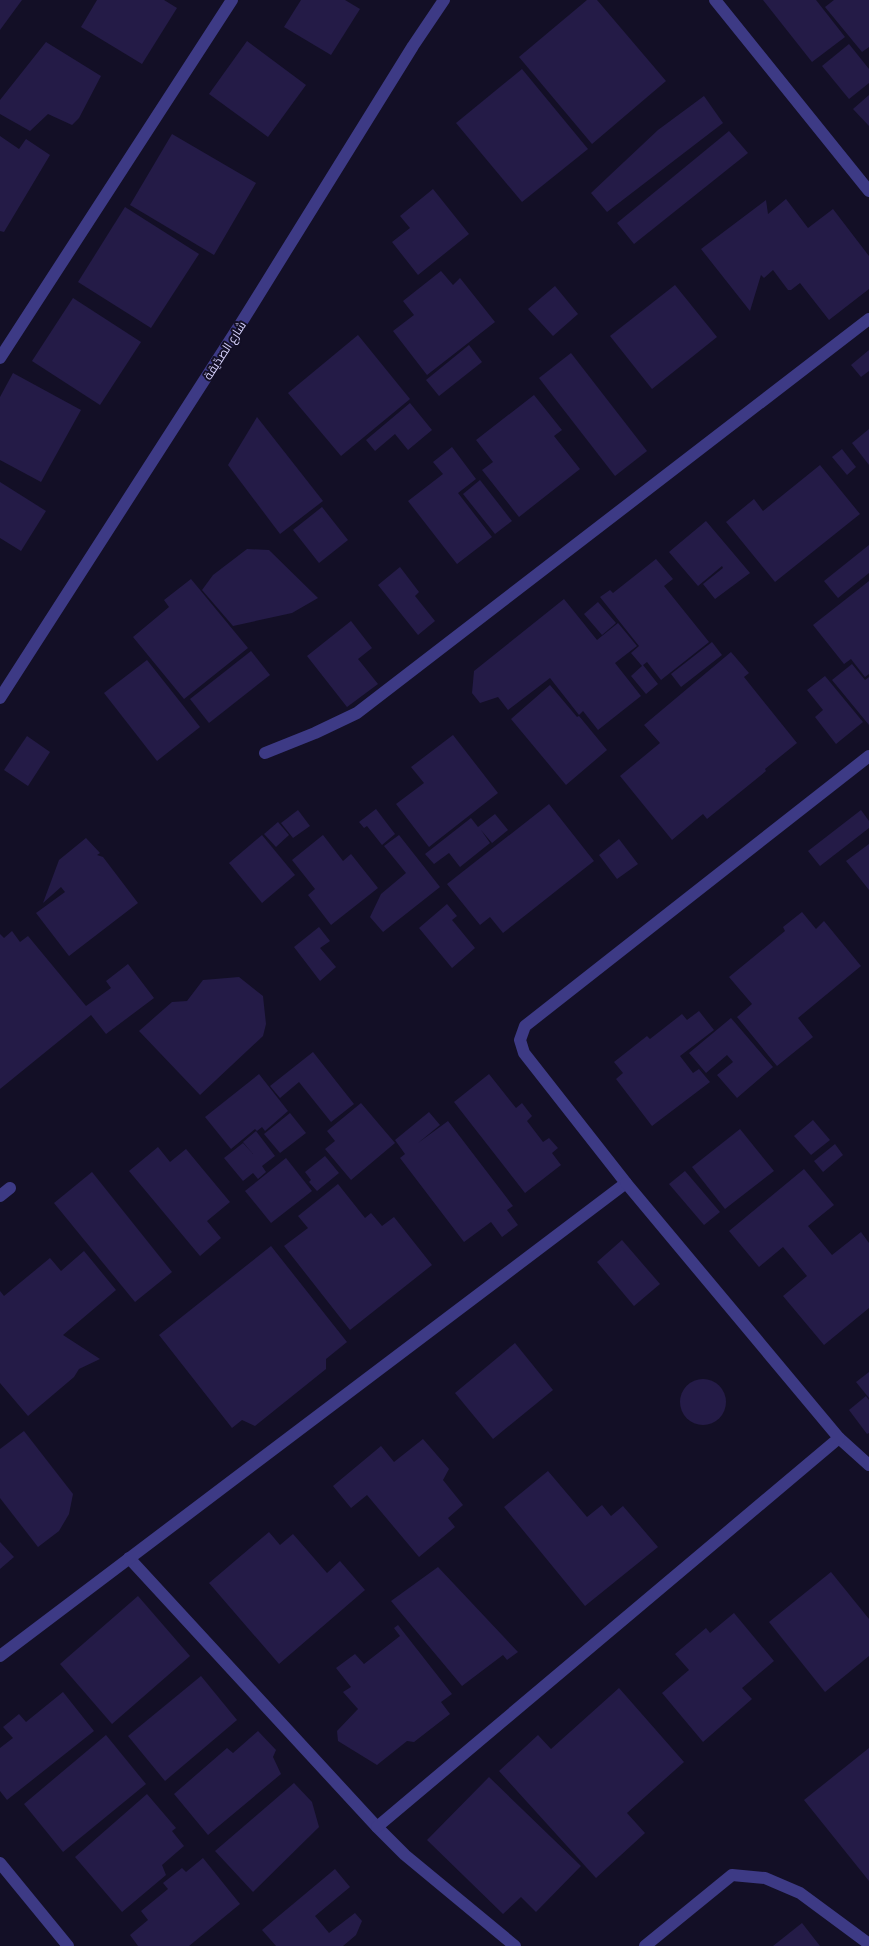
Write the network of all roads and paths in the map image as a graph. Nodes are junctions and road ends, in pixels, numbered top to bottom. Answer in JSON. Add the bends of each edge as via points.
{"nodes":[{"id":1,"x":232,"y":0,"type":"edge"},
{"id":2,"x":444,"y":0,"type":"edge"},
{"id":3,"x":715,"y":0,"type":"edge"},
{"id":4,"x":869,"y":191,"type":"edge"},
{"id":5,"x":869,"y":318,"type":"edge"},
{"id":6,"x":0,"y":358,"type":"edge"},
{"id":7,"x":0,"y":698,"type":"edge"},
{"id":8,"x":265,"y":753,"type":"dead end"},
{"id":9,"x":869,"y":756,"type":"edge"},
{"id":10,"x":626,"y":1183,"type":"junction"},
{"id":11,"x":10,"y":1188,"type":"dead end"},
{"id":12,"x":0,"y":1196,"type":"edge"},
{"id":13,"x":839,"y":1438,"type":"junction"},
{"id":14,"x":869,"y":1465,"type":"edge"},
{"id":15,"x":129,"y":1558,"type":"junction"},
{"id":16,"x":0,"y":1656,"type":"edge"},
{"id":17,"x":377,"y":1827,"type":"junction"},
{"id":18,"x":0,"y":1863,"type":"edge"},
{"id":19,"x":869,"y":1944,"type":"edge"},
{"id":20,"x":68,"y":1946,"type":"edge"},
{"id":21,"x":515,"y":1946,"type":"edge"},
{"id":22,"x":645,"y":1946,"type":"edge"}],
"edges":[{"from":1,"to":6,"type":"street"},
{"from":2,"to":7,"type":"street","name":"شارع الصدّيقة"},
{"from":3,"to":4,"type":"street"},
{"from":5,"to":8,"type":"street","via":[[357,713]]},
{"from":9,"to":10,"type":"street","via":[[525,1026],[520,1040],[524,1053]]},
{"from":10,"to":13,"type":"street"},
{"from":10,"to":15,"type":"street"},
{"from":11,"to":12,"type":"street"},
{"from":13,"to":14,"type":"street"},
{"from":13,"to":17,"type":"street"},
{"from":15,"to":16,"type":"street"},
{"from":15,"to":17,"type":"street"},
{"from":17,"to":21,"type":"street","via":[[405,1855]]},
{"from":18,"to":20,"type":"street"},
{"from":19,"to":22,"type":"street","via":[[800,1893],[765,1878],[732,1875]]}]}
